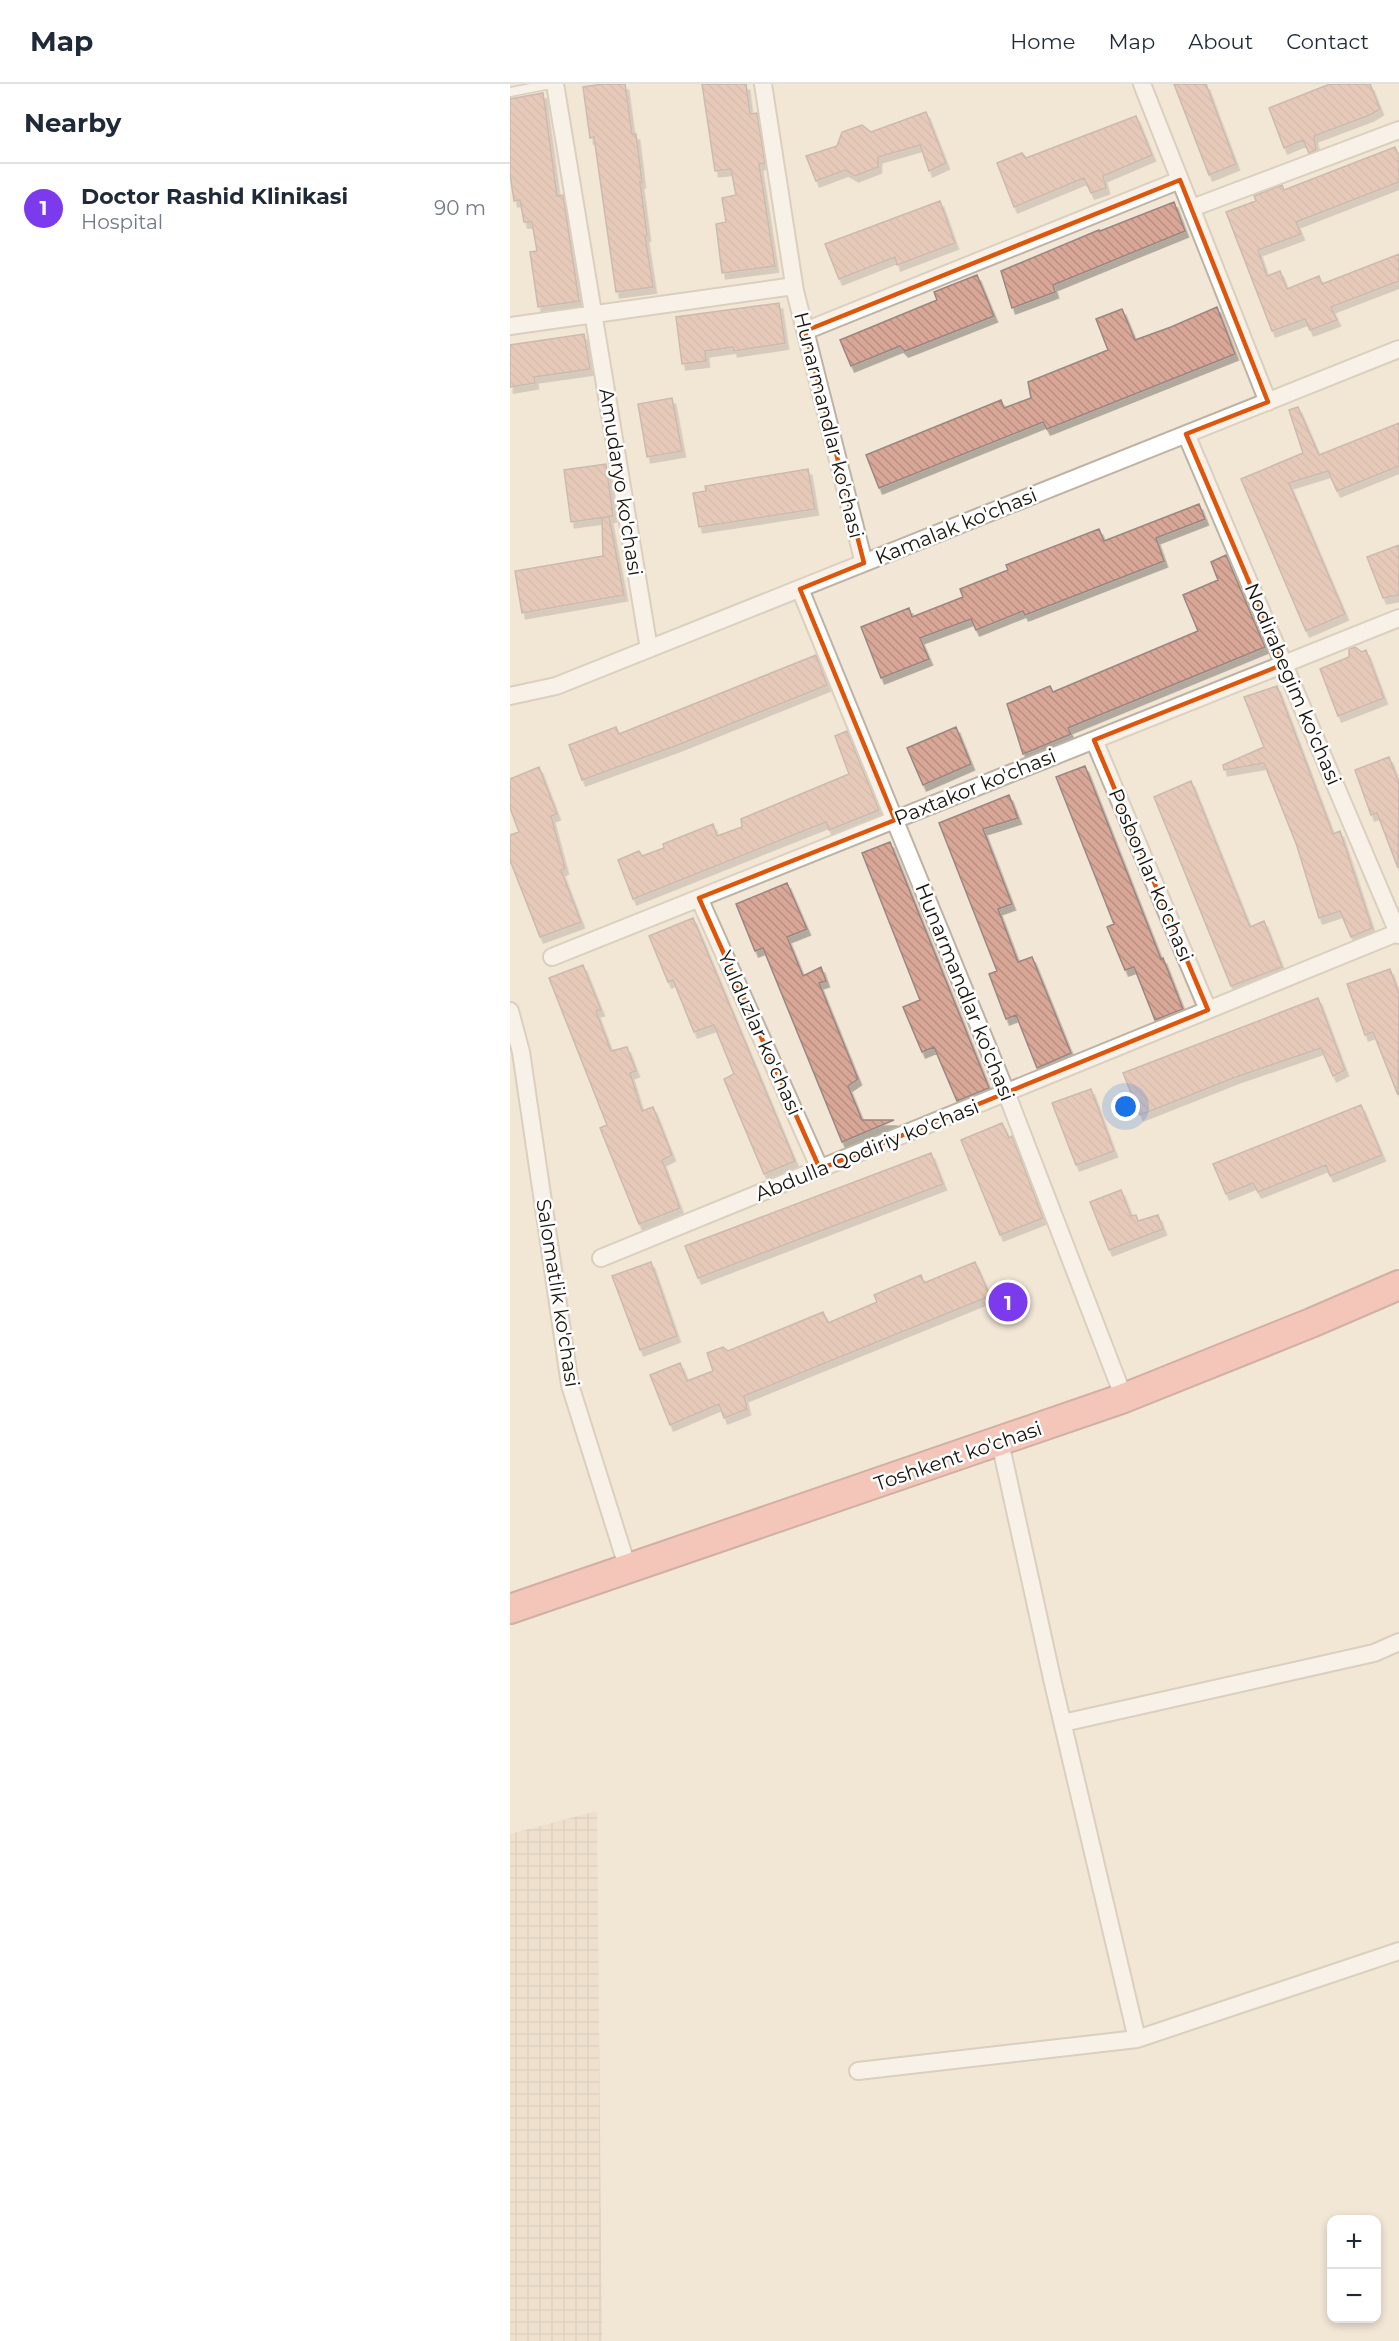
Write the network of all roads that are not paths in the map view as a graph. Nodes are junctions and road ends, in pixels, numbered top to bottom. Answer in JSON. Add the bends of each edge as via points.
{"nodes":[{"id":1,"x":553,"y":84,"type":"edge"},
{"id":2,"x":763,"y":84,"type":"edge"},
{"id":3,"x":1142,"y":84,"type":"edge"},
{"id":4,"x":510,"y":92,"type":"edge"},
{"id":5,"x":1399,"y":130,"type":"edge"},
{"id":6,"x":1180,"y":180,"type":"junction"},
{"id":7,"x":1192,"y":208,"type":"junction"},
{"id":8,"x":794,"y":286,"type":"junction"},
{"id":9,"x":594,"y":315,"type":"junction"},
{"id":10,"x":510,"y":326,"type":"edge"},
{"id":11,"x":805,"y":331,"type":"junction"},
{"id":12,"x":1399,"y":349,"type":"edge"},
{"id":13,"x":1268,"y":402,"type":"junction"},
{"id":14,"x":1186,"y":434,"type":"junction"},
{"id":15,"x":864,"y":563,"type":"junction"},
{"id":16,"x":800,"y":588,"type":"junction"},
{"id":17,"x":1399,"y":618,"type":"edge"},
{"id":18,"x":649,"y":649,"type":"junction"},
{"id":19,"x":1284,"y":663,"type":"junction"},
{"id":20,"x":510,"y":696,"type":"edge"},
{"id":21,"x":1094,"y":740,"type":"junction"},
{"id":22,"x":895,"y":820,"type":"junction"},
{"id":23,"x":699,"y":898,"type":"junction"},
{"id":24,"x":1399,"y":933,"type":"edge"},
{"id":25,"x":552,"y":957,"type":"dead end"},
{"id":26,"x":1208,"y":1010,"type":"junction"},
{"id":27,"x":510,"y":1011,"type":"edge"},
{"id":28,"x":1006,"y":1092,"type":"junction"},
{"id":29,"x":820,"y":1168,"type":"junction"},
{"id":30,"x":601,"y":1258,"type":"dead end"},
{"id":31,"x":1399,"y":1285,"type":"edge"},
{"id":32,"x":1124,"y":1398,"type":"junction"},
{"id":33,"x":1000,"y":1442,"type":"junction"},
{"id":34,"x":628,"y":1569,"type":"junction"},
{"id":35,"x":510,"y":1609,"type":"edge"},
{"id":36,"x":1399,"y":1642,"type":"edge"},
{"id":37,"x":1063,"y":1723,"type":"junction"},
{"id":38,"x":1399,"y":1951,"type":"edge"},
{"id":39,"x":1137,"y":2039,"type":"junction"},
{"id":40,"x":858,"y":2071,"type":"dead end"}],
"edges":[{"from":1,"to":4,"type":"lane"},
{"from":1,"to":9,"type":"street","name":"Amudaryo ko'chasi"},
{"from":2,"to":8,"type":"street","name":"Hunarmandlar ko'chasi"},
{"from":3,"to":6,"type":"street"},
{"from":5,"to":7,"type":"street"},
{"from":6,"to":7,"type":"street"},
{"from":6,"to":11,"type":"street"},
{"from":7,"to":13,"type":"street"},
{"from":8,"to":9,"type":"street","name":"Hunarmandlar ko'chasi"},
{"from":8,"to":11,"type":"street","name":"Hunarmandlar ko'chasi"},
{"from":9,"to":10,"type":"street"},
{"from":9,"to":18,"type":"street","name":"Amudaryo ko'chasi"},
{"from":11,"to":15,"type":"street","name":"Hunarmandlar ko'chasi"},
{"from":12,"to":13,"type":"street","name":"Kamalak ko'chasi"},
{"from":13,"to":14,"type":"street","name":"Kamalak ko'chasi"},
{"from":14,"to":15,"type":"street","name":"Kamalak ko'chasi"},
{"from":14,"to":19,"type":"street","name":"Nodirabegim ko'chasi"},
{"from":15,"to":16,"type":"street","name":"Kamalak ko'chasi"},
{"from":16,"to":18,"type":"street","name":"Kamalak ko'chasi"},
{"from":16,"to":22,"type":"street","name":"Hunarmandlar ko'chasi"},
{"from":17,"to":19,"type":"street","name":"Paxtakor ko'chasi"},
{"from":18,"to":20,"type":"street","name":"Kamalak ko'chasi","via":[[556,686]]},
{"from":19,"to":21,"type":"street","name":"Paxtakor ko'chasi"},
{"from":19,"to":24,"type":"street","name":"Nodirabegim ko'chasi"},
{"from":21,"to":22,"type":"street","name":"Paxtakor ko'chasi"},
{"from":21,"to":26,"type":"street","name":"Posbonlar ko'chasi"},
{"from":22,"to":23,"type":"street","name":"Paxtakor ko'chasi"},
{"from":22,"to":28,"type":"street","name":"Hunarmandlar ko'chasi"},
{"from":23,"to":25,"type":"street","name":"Paxtakor ko'chasi"},
{"from":23,"to":29,"type":"street","name":"Yulduzlar ko'chasi"},
{"from":24,"to":26,"type":"street","name":"Abdulla Qodiriy ko'chasi"},
{"from":26,"to":28,"type":"street","name":"Abdulla Qodiriy ko'chasi"},
{"from":27,"to":34,"type":"street","name":"Salomatlik ko'chasi","via":[[520,1052],[570,1385]]},
{"from":28,"to":29,"type":"street","name":"Abdulla Qodiriy ko'chasi"},
{"from":28,"to":32,"type":"street","name":"Hunarmandlar ko'chasi"},
{"from":29,"to":30,"type":"street","name":"Abdulla Qodiriy ko'chasi"},
{"from":31,"to":32,"type":"highway","name":"Toshkent ko'chasi"},
{"from":32,"to":33,"type":"highway","name":"Toshkent ko'chasi"},
{"from":33,"to":34,"type":"highway","name":"Toshkent ko'chasi"},
{"from":33,"to":37,"type":"street"},
{"from":34,"to":35,"type":"highway","name":"Toshkent ko'chasi"},
{"from":36,"to":37,"type":"street","via":[[1374,1653]]},
{"from":37,"to":39,"type":"street"},
{"from":38,"to":39,"type":"street"},
{"from":39,"to":40,"type":"street"}]}
